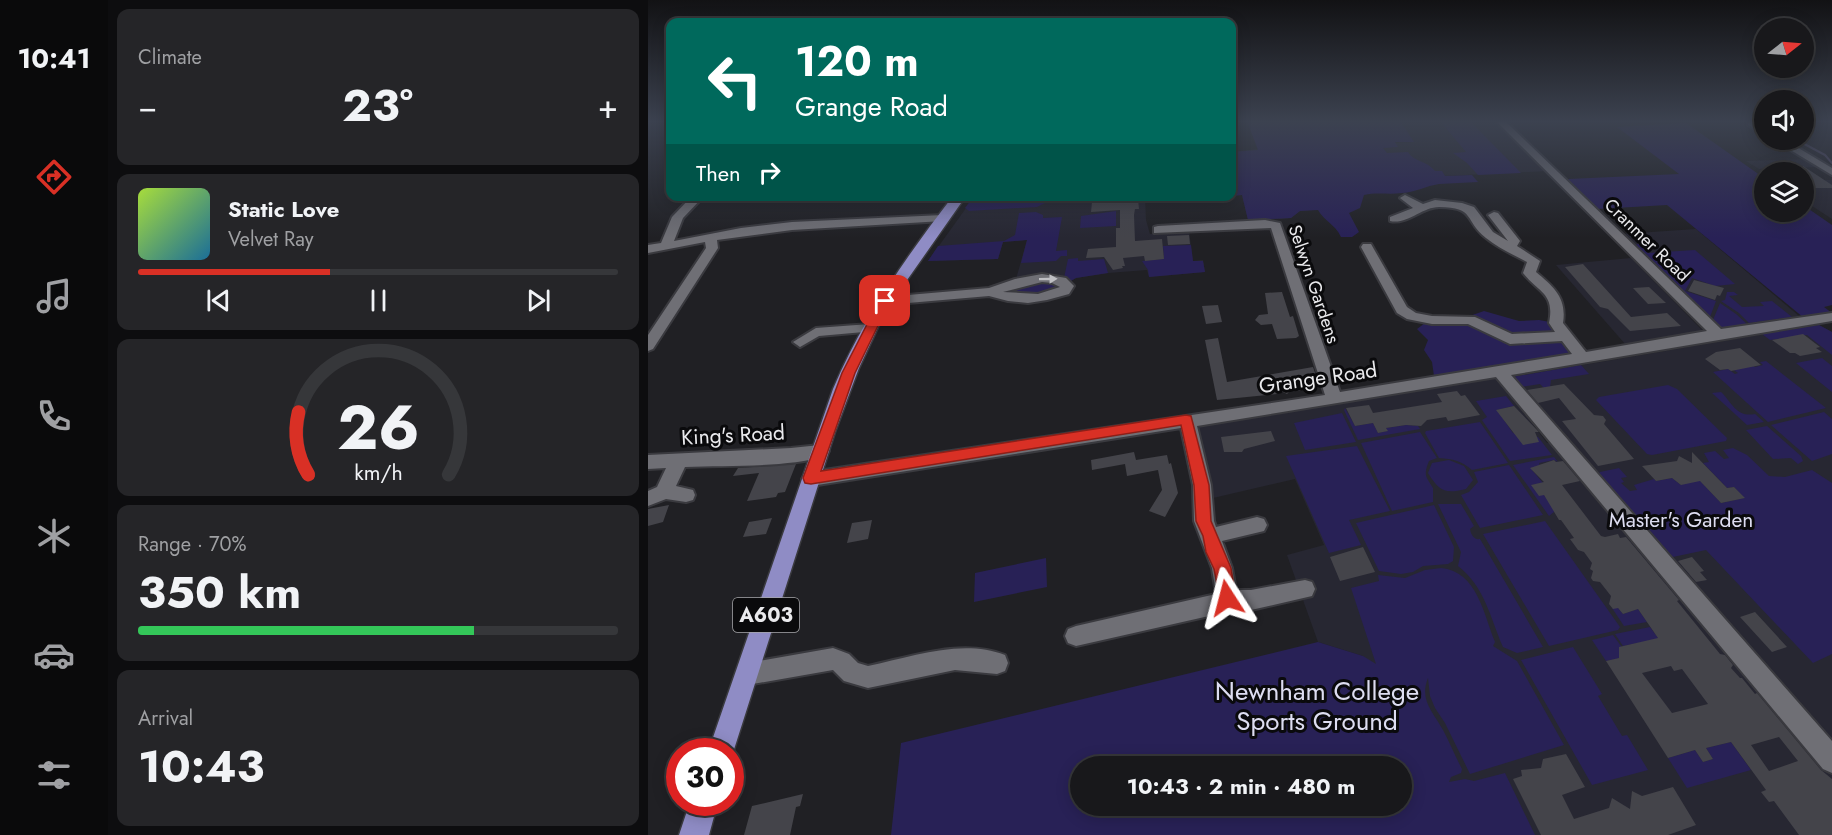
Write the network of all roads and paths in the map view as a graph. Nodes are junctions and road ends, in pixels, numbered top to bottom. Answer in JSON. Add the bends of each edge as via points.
{"nodes":[{"id":1,"x":1540,"y":160,"type":"edge"},
{"id":2,"x":1812,"y":160,"type":"edge"},
{"id":3,"x":1832,"y":172,"type":"edge"},
{"id":4,"x":1405,"y":198,"type":"dead end"},
{"id":5,"x":694,"y":201,"type":"edge"},
{"id":6,"x":957,"y":201,"type":"edge"},
{"id":7,"x":1422,"y":208,"type":"junction"},
{"id":8,"x":1453,"y":212,"type":"dead end"},
{"id":9,"x":1494,"y":215,"type":"dead end"},
{"id":10,"x":948,"y":216,"type":"junction"},
{"id":11,"x":1475,"y":218,"type":"junction"},
{"id":12,"x":1394,"y":219,"type":"dead end"},
{"id":13,"x":1158,"y":230,"type":"dead end"},
{"id":14,"x":711,"y":242,"type":"junction"},
{"id":15,"x":666,"y":246,"type":"junction"},
{"id":16,"x":1510,"y":246,"type":"junction"},
{"id":17,"x":1367,"y":247,"type":"dead end"},
{"id":18,"x":648,"y":249,"type":"edge"},
{"id":19,"x":992,"y":292,"type":"dead end"},
{"id":20,"x":885,"y":301,"type":"junction"},
{"id":21,"x":1828,"y":321,"type":"edge"},
{"id":22,"x":870,"y":328,"type":"junction"},
{"id":23,"x":1718,"y":334,"type":"junction"},
{"id":24,"x":1564,"y":336,"type":"junction"},
{"id":25,"x":800,"y":342,"type":"dead end"},
{"id":26,"x":648,"y":346,"type":"edge"},
{"id":27,"x":1583,"y":359,"type":"junction"},
{"id":28,"x":1500,"y":372,"type":"junction"},
{"id":29,"x":1334,"y":398,"type":"junction"},
{"id":30,"x":1186,"y":420,"type":"junction"},
{"id":31,"x":820,"y":451,"type":"junction"},
{"id":32,"x":680,"y":460,"type":"junction"},
{"id":33,"x":648,"y":462,"type":"edge"},
{"id":34,"x":811,"y":478,"type":"junction"},
{"id":35,"x":686,"y":495,"type":"dead end"},
{"id":36,"x":656,"y":496,"type":"edge"},
{"id":37,"x":1257,"y":525,"type":"dead end"},
{"id":38,"x":1211,"y":536,"type":"junction"},
{"id":39,"x":1305,"y":589,"type":"dead end"},
{"id":40,"x":1227,"y":598,"type":"junction"},
{"id":41,"x":1076,"y":636,"type":"dead end"},
{"id":42,"x":997,"y":663,"type":"dead end"},
{"id":43,"x":747,"y":674,"type":"junction"},
{"id":44,"x":726,"y":738,"type":"edge"},
{"id":45,"x":1832,"y":760,"type":"edge"},
{"id":46,"x":700,"y":816,"type":"edge"},
{"id":47,"x":694,"y":835,"type":"edge"}],
"edges":[{"from":1,"to":23,"type":"street","name":"Cranmer Road"},
{"from":2,"to":3,"type":"street"},
{"from":4,"to":7,"type":"street"},
{"from":5,"to":15,"type":"street","via":[[678,217]]},
{"from":6,"to":10,"type":"main road","number":"A603"},
{"from":7,"to":11,"type":"street","via":[[1435,203],[1455,204],[1470,209]]},
{"from":7,"to":12,"type":"street"},
{"from":8,"to":11,"type":"street"},
{"from":9,"to":16,"type":"street","via":[[1514,241]]},
{"from":10,"to":14,"type":"street","via":[[792,226]]},
{"from":10,"to":20,"type":"main road","number":"A603"},
{"from":11,"to":16,"type":"street","via":[[1489,235]]},
{"from":13,"to":29,"type":"street","name":"Selwyn Gardens","via":[[1276,225]]},
{"from":14,"to":15,"type":"street"},
{"from":14,"to":26,"type":"street"},
{"from":15,"to":18,"type":"street"},
{"from":16,"to":24,"type":"street","via":[[1534,261],[1529,273],[1558,300],[1556,323]]},
{"from":17,"to":24,"type":"street","via":[[1402,310],[1412,316],[1470,320],[1510,339]]},
{"from":19,"to":20,"type":"street"},
{"from":20,"to":22,"type":"main road","number":"A603"},
{"from":21,"to":23,"type":"street","name":"Grange Road"},
{"from":22,"to":25,"type":"street","via":[[816,332]]},
{"from":22,"to":31,"type":"main road","number":"A603"},
{"from":23,"to":27,"type":"street","name":"Grange Road"},
{"from":24,"to":27,"type":"street"},
{"from":27,"to":28,"type":"street","name":"Grange Road"},
{"from":28,"to":29,"type":"street","name":"Grange Road"},
{"from":28,"to":45,"type":"street"},
{"from":29,"to":30,"type":"street","name":"Grange Road"},
{"from":30,"to":34,"type":"street","name":"Grange Road"},
{"from":30,"to":38,"type":"street","via":[[1202,485],[1204,521]]},
{"from":31,"to":32,"type":"street","name":"King's Road"},
{"from":31,"to":34,"type":"main road","number":"A603"},
{"from":32,"to":33,"type":"street","name":"King's Road"},
{"from":32,"to":36,"type":"street"},
{"from":34,"to":43,"type":"main road","number":"A603"},
{"from":35,"to":36,"type":"street"},
{"from":37,"to":38,"type":"street"},
{"from":38,"to":40,"type":"street"},
{"from":39,"to":40,"type":"street","via":[[1251,600]]},
{"from":40,"to":41,"type":"street","via":[[1209,606]]},
{"from":42,"to":43,"type":"street","via":[[955,659],[868,677],[852,674],[841,662],[830,660]]},
{"from":43,"to":44,"type":"main road","number":"A603"},
{"from":46,"to":47,"type":"main road"}]}
